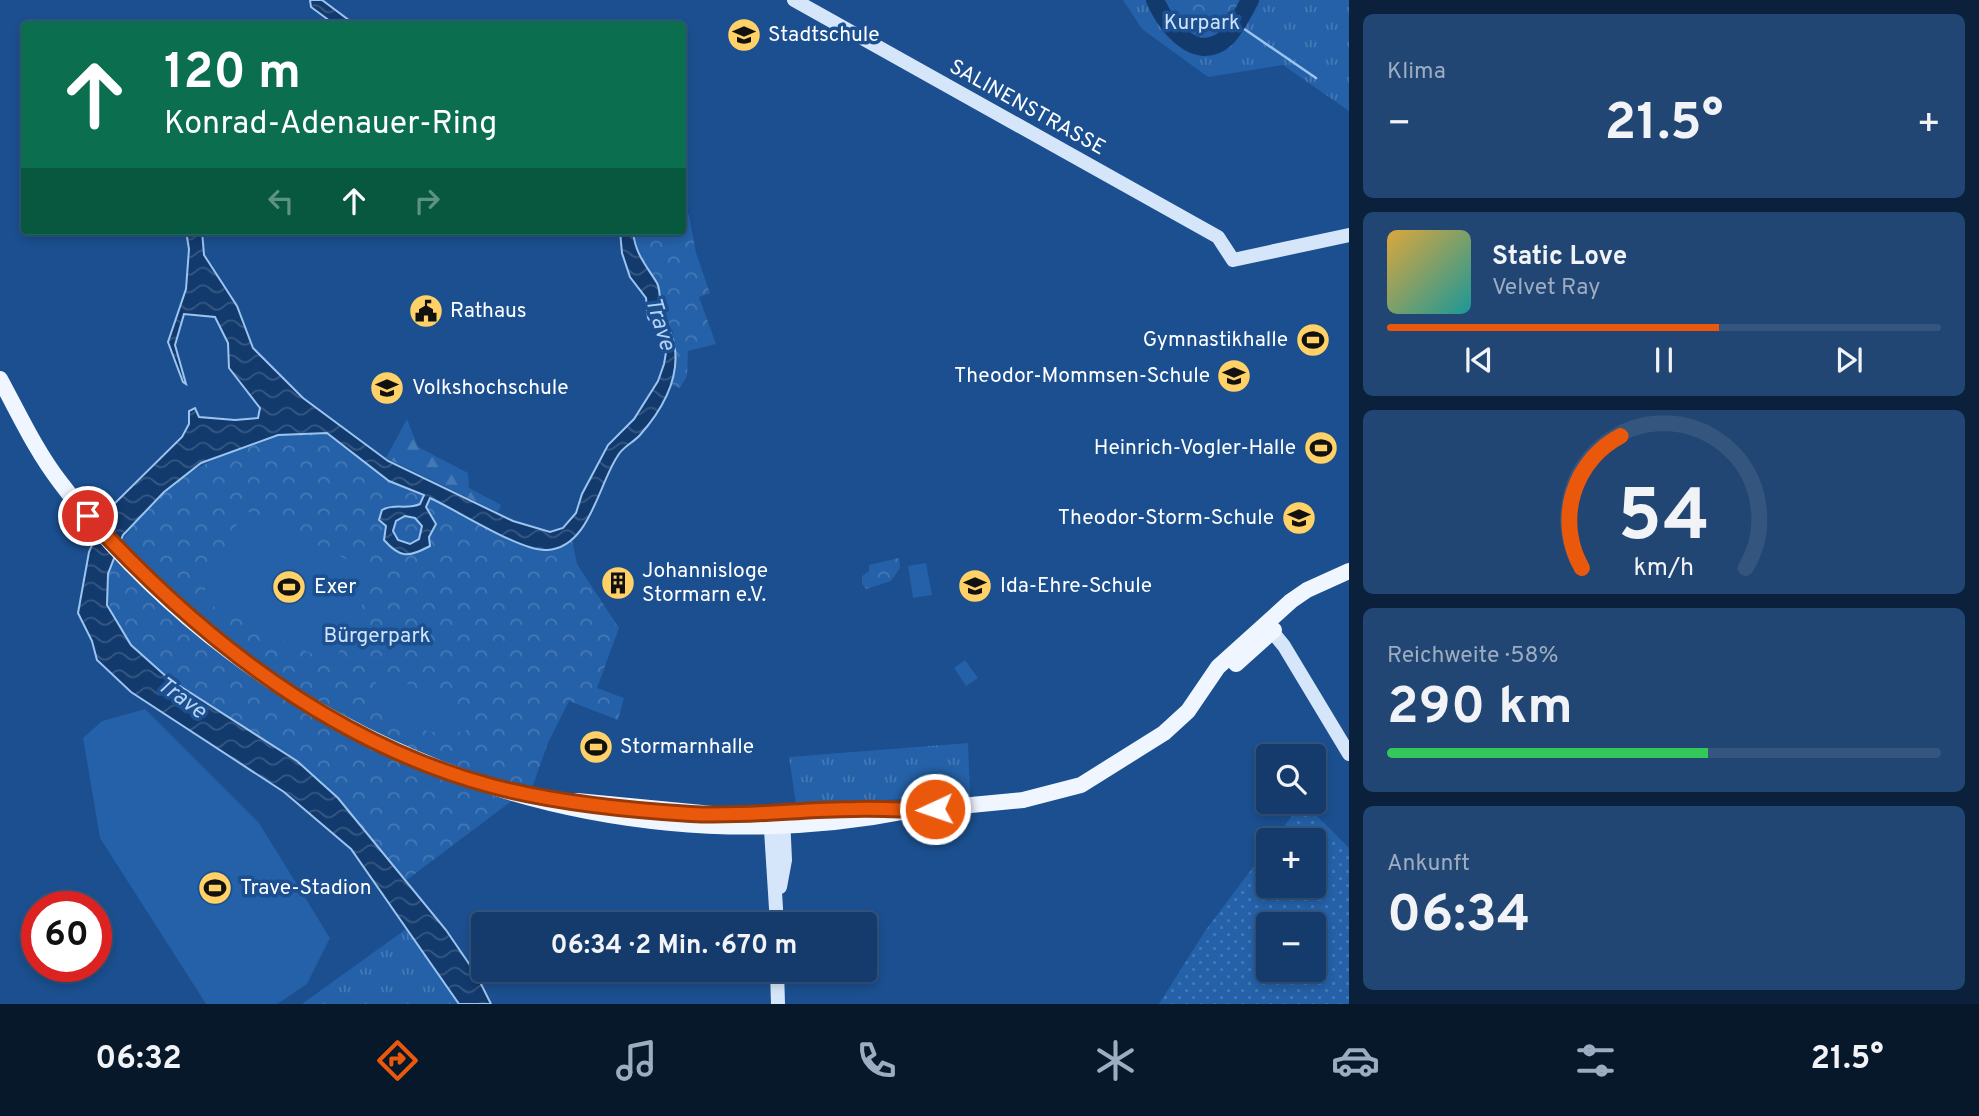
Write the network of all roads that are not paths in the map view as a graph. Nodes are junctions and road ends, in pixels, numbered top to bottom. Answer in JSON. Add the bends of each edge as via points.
{"nodes":[{"id":1,"x":794,"y":0,"type":"edge"},
{"id":2,"x":1349,"y":235,"type":"edge"},
{"id":3,"x":0,"y":380,"type":"edge"},
{"id":4,"x":1348,"y":572,"type":"edge"},
{"id":5,"x":1265,"y":631,"type":"junction"},
{"id":6,"x":1349,"y":754,"type":"edge"},
{"id":7,"x":777,"y":820,"type":"junction"},
{"id":8,"x":777,"y":912,"type":"edge"},
{"id":9,"x":777,"y":982,"type":"edge"},
{"id":10,"x":778,"y":1004,"type":"edge"}],
"edges":[{"from":1,"to":2,"type":"street","name":"SALINENSTRASSE","via":[[1218,237],[1233,260]]},
{"from":3,"to":7,"type":"main road","via":[[49,466],[88,516],[194,623],[279,687],[381,743],[494,786],[573,801]]},
{"from":4,"to":5,"type":"main road","via":[[1307,590]]},
{"from":5,"to":6,"type":"street"},
{"from":5,"to":7,"type":"main road","via":[[1218,667],[1188,711],[1164,733],[1081,785],[1023,800],[856,821]]},
{"from":7,"to":8,"type":"street"},
{"from":9,"to":10,"type":"street"}]}
